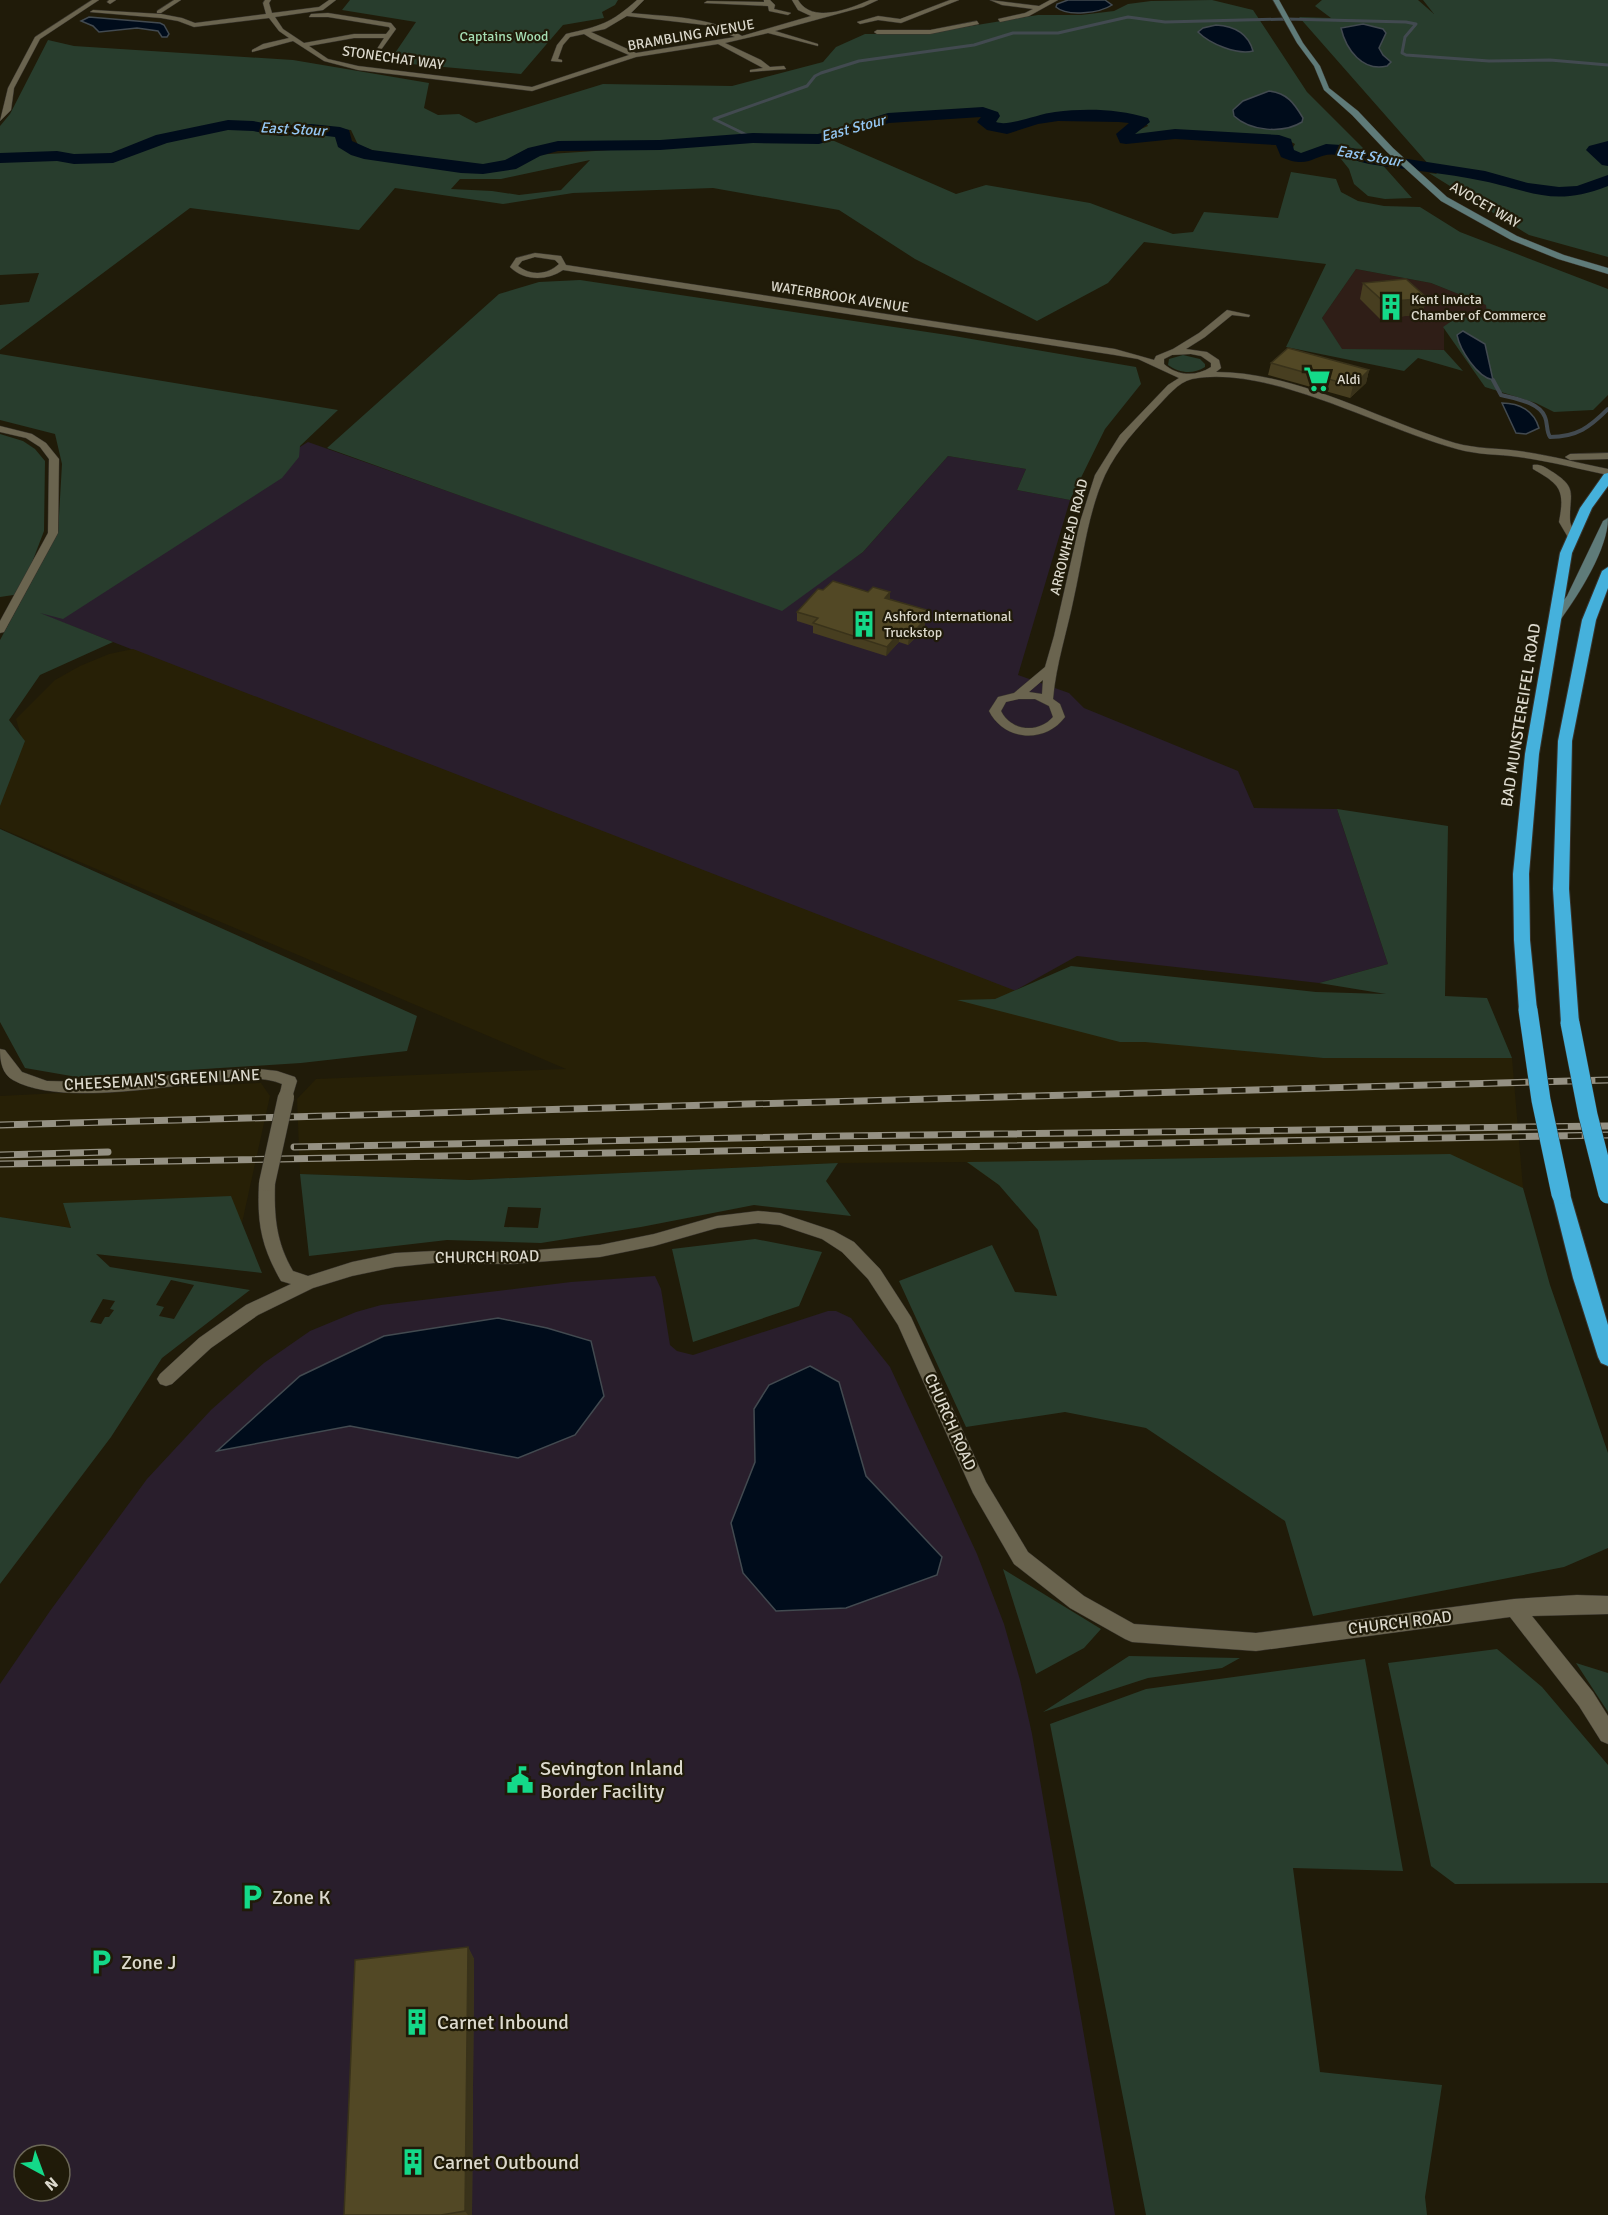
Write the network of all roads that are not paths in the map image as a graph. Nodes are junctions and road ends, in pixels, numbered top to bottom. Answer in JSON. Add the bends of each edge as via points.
{"nodes":[{"id":1,"x":96,"y":0,"type":"edge"},
{"id":2,"x":178,"y":0,"type":"edge"},
{"id":3,"x":268,"y":0,"type":"edge"},
{"id":4,"x":333,"y":0,"type":"edge"},
{"id":5,"x":640,"y":0,"type":"edge"},
{"id":6,"x":795,"y":0,"type":"edge"},
{"id":7,"x":875,"y":0,"type":"edge"},
{"id":8,"x":993,"y":0,"type":"edge"},
{"id":9,"x":1055,"y":0,"type":"edge"},
{"id":10,"x":951,"y":1,"type":"edge"},
{"id":11,"x":1274,"y":1,"type":"edge"},
{"id":12,"x":768,"y":2,"type":"edge"},
{"id":13,"x":704,"y":6,"type":"edge"},
{"id":14,"x":1039,"y":8,"type":"junction"},
{"id":15,"x":93,"y":12,"type":"dead end"},
{"id":16,"x":788,"y":12,"type":"dead end"},
{"id":17,"x":156,"y":14,"type":"junction"},
{"id":18,"x":625,"y":14,"type":"junction"},
{"id":19,"x":816,"y":16,"type":"junction"},
{"id":20,"x":916,"y":17,"type":"junction"},
{"id":21,"x":272,"y":18,"type":"junction"},
{"id":22,"x":686,"y":20,"type":"junction"},
{"id":23,"x":1000,"y":20,"type":"dead end"},
{"id":24,"x":860,"y":21,"type":"dead end"},
{"id":25,"x":977,"y":23,"type":"dead end"},
{"id":26,"x":944,"y":29,"type":"junction"},
{"id":27,"x":201,"y":30,"type":"dead end"},
{"id":28,"x":586,"y":32,"type":"junction"},
{"id":29,"x":770,"y":32,"type":"junction"},
{"id":30,"x":878,"y":32,"type":"dead end"},
{"id":31,"x":388,"y":36,"type":"junction"},
{"id":32,"x":294,"y":39,"type":"junction"},
{"id":33,"x":742,"y":39,"type":"junction"},
{"id":34,"x":810,"y":42,"type":"dead end"},
{"id":35,"x":721,"y":43,"type":"junction"},
{"id":36,"x":302,"y":45,"type":"junction"},
{"id":37,"x":254,"y":51,"type":"dead end"},
{"id":38,"x":378,"y":52,"type":"dead end"},
{"id":39,"x":635,"y":55,"type":"junction"},
{"id":40,"x":561,"y":61,"type":"dead end"},
{"id":41,"x":1317,"y":66,"type":"junction"},
{"id":42,"x":767,"y":68,"type":"junction"},
{"id":43,"x":783,"y":68,"type":"dead end"},
{"id":44,"x":752,"y":71,"type":"dead end"},
{"id":45,"x":546,"y":85,"type":"joint"},
{"id":46,"x":1355,"y":113,"type":"junction"},
{"id":47,"x":0,"y":119,"type":"edge"},
{"id":48,"x":561,"y":267,"type":"junction"},
{"id":49,"x":1608,"y":273,"type":"edge"},
{"id":50,"x":1246,"y":315,"type":"dead end"},
{"id":51,"x":1202,"y":335,"type":"junction"},
{"id":52,"x":1176,"y":351,"type":"junction"},
{"id":53,"x":1115,"y":352,"type":"junction"},
{"id":54,"x":1166,"y":353,"type":"junction"},
{"id":55,"x":1204,"y":354,"type":"junction"},
{"id":56,"x":1216,"y":362,"type":"junction"},
{"id":57,"x":1163,"y":368,"type":"junction"},
{"id":58,"x":1205,"y":375,"type":"junction"},
{"id":59,"x":1189,"y":376,"type":"junction"},
{"id":60,"x":1266,"y":382,"type":"junction"},
{"id":61,"x":1160,"y":397,"type":"junction"},
{"id":62,"x":0,"y":429,"type":"edge"},
{"id":63,"x":1487,"y":452,"type":"junction"},
{"id":64,"x":1516,"y":454,"type":"junction"},
{"id":65,"x":1608,"y":456,"type":"edge"},
{"id":66,"x":1537,"y":467,"type":"junction"},
{"id":67,"x":1607,"y":479,"type":"edge"},
{"id":68,"x":1608,"y":521,"type":"edge"},
{"id":69,"x":1573,"y":537,"type":"junction"},
{"id":70,"x":1608,"y":571,"type":"edge"},
{"id":71,"x":1557,"y":617,"type":"junction"},
{"id":72,"x":0,"y":630,"type":"edge"},
{"id":73,"x":1050,"y":668,"type":"junction"},
{"id":74,"x":1018,"y":695,"type":"junction"},
{"id":75,"x":1047,"y":699,"type":"junction"},
{"id":76,"x":0,"y":1054,"type":"edge"},
{"id":77,"x":1608,"y":1194,"type":"edge"},
{"id":78,"x":308,"y":1282,"type":"junction"},
{"id":79,"x":1608,"y":1357,"type":"edge"},
{"id":80,"x":166,"y":1379,"type":"dead end"},
{"id":81,"x":1605,"y":1603,"type":"edge"},
{"id":82,"x":1514,"y":1608,"type":"junction"},
{"id":83,"x":1608,"y":1734,"type":"edge"}],
"edges":[{"from":1,"to":47,"type":"street","via":[[38,38],[11,88],[7,110]]},
{"from":2,"to":17,"type":"street"},
{"from":3,"to":21,"type":"street"},
{"from":4,"to":21,"type":"street","via":[[321,9]]},
{"from":5,"to":18,"type":"street"},
{"from":6,"to":19,"type":"street","via":[[801,9]]},
{"from":7,"to":19,"type":"street","name":"BRAMBLING AVENUE"},
{"from":8,"to":14,"type":"street"},
{"from":9,"to":14,"type":"street"},
{"from":10,"to":20,"type":"street"},
{"from":11,"to":41,"type":"street","name":"AVOCET WAY"},
{"from":12,"to":13,"type":"street"},
{"from":12,"to":16,"type":"street","via":[[771,10]]},
{"from":13,"to":22,"type":"street"},
{"from":14,"to":23,"type":"street","via":[[1027,15]]},
{"from":15,"to":17,"type":"street"},
{"from":17,"to":21,"type":"street","via":[[194,25]]},
{"from":18,"to":22,"type":"street"},
{"from":18,"to":28,"type":"street","via":[[603,28]]},
{"from":19,"to":29,"type":"street","name":"BRAMBLING AVENUE"},
{"from":20,"to":24,"type":"street"},
{"from":20,"to":26,"type":"street"},
{"from":21,"to":27,"type":"street"},
{"from":21,"to":31,"type":"street","via":[[323,15],[361,19],[391,25]]},
{"from":21,"to":32,"type":"street","name":"STONECHAT WAY"},
{"from":22,"to":33,"type":"street","via":[[722,28]]},
{"from":25,"to":26,"type":"street"},
{"from":26,"to":30,"type":"street"},
{"from":28,"to":39,"type":"street"},
{"from":28,"to":40,"type":"street","via":[[566,37],[554,61]]},
{"from":29,"to":33,"type":"street","name":"BRAMBLING AVENUE"},
{"from":29,"to":34,"type":"street"},
{"from":31,"to":36,"type":"street","via":[[354,36]]},
{"from":31,"to":38,"type":"street"},
{"from":32,"to":36,"type":"street","name":"STONECHAT WAY"},
{"from":32,"to":37,"type":"street"},
{"from":33,"to":35,"type":"street","name":"BRAMBLING AVENUE"},
{"from":35,"to":39,"type":"street","name":"BRAMBLING AVENUE"},
{"from":35,"to":42,"type":"street"},
{"from":36,"to":45,"type":"street","name":"STONECHAT WAY","via":[[326,60],[358,68],[532,89]]},
{"from":39,"to":45,"type":"street","name":"BRAMBLING AVENUE"},
{"from":41,"to":46,"type":"street","name":"AVOCET WAY","via":[[1336,83]]},
{"from":41,"to":46,"type":"street","name":"AVOCET WAY","via":[[1326,89]]},
{"from":42,"to":43,"type":"street"},
{"from":42,"to":44,"type":"street"},
{"from":46,"to":49,"type":"street","name":"AVOCET WAY","via":[[1455,207],[1543,250]]},
{"from":48,"to":48,"type":"street","via":[[535,275],[520,273],[514,264],[520,258],[544,255],[558,258]]},
{"from":48,"to":53,"type":"street","name":"WATERBROOK AVENUE"},
{"from":50,"to":51,"type":"street","via":[[1230,312]]},
{"from":51,"to":52,"type":"street"},
{"from":51,"to":55,"type":"street"},
{"from":52,"to":54,"type":"street","name":"WATERBROOK AVENUE"},
{"from":52,"to":55,"type":"street"},
{"from":53,"to":54,"type":"street","name":"WATERBROOK AVENUE"},
{"from":53,"to":57,"type":"street","name":"WATERBROOK AVENUE","via":[[1141,357]]},
{"from":54,"to":57,"type":"street","name":"ARROWHEAD ROAD","via":[[1159,358]]},
{"from":55,"to":56,"type":"street"},
{"from":56,"to":58,"type":"street","via":[[1215,368]]},
{"from":56,"to":60,"type":"street"},
{"from":57,"to":59,"type":"street","name":"WATERBROOK AVENUE"},
{"from":57,"to":61,"type":"street","name":"ARROWHEAD ROAD","via":[[1169,380]]},
{"from":58,"to":59,"type":"street"},
{"from":58,"to":60,"type":"street","via":[[1225,374]]},
{"from":59,"to":61,"type":"street","name":"ARROWHEAD ROAD"},
{"from":60,"to":63,"type":"street","via":[[1404,431]]},
{"from":61,"to":73,"type":"street","name":"ARROWHEAD ROAD","via":[[1123,437],[1100,475]]},
{"from":62,"to":72,"type":"street","via":[[29,436],[54,459],[53,533]]},
{"from":63,"to":64,"type":"street"},
{"from":63,"to":66,"type":"street"},
{"from":64,"to":65,"type":"street"},
{"from":64,"to":67,"type":"street"},
{"from":66,"to":67,"type":"street"},
{"from":66,"to":69,"type":"street","via":[[1554,477],[1566,491],[1569,497],[1564,522]]},
{"from":67,"to":69,"type":"highway","name":"BAD MUNSTEREIFEL ROAD","via":[[1586,508]]},
{"from":68,"to":71,"type":"street","via":[[1572,596]]},
{"from":69,"to":71,"type":"highway","name":"BAD MUNSTEREIFEL ROAD","via":[[1561,576]]},
{"from":70,"to":77,"type":"highway","bridge":true,"via":[[1589,620],[1565,741],[1562,889],[1570,1023]]},
{"from":71,"to":79,"type":"highway","name":"BAD MUNSTEREIFEL ROAD","bridge":true,"via":[[1532,754],[1524,823],[1522,940],[1540,1100],[1561,1194]]},
{"from":73,"to":74,"type":"street"},
{"from":73,"to":75,"type":"street","name":"ARROWHEAD ROAD"},
{"from":74,"to":75,"type":"street"},
{"from":74,"to":75,"type":"street","via":[[1002,700],[995,711],[1001,722],[1018,730],[1040,730],[1056,723],[1058,710]]},
{"from":76,"to":78,"type":"street","name":"CHEESEMAN'S GREEN LANE","bridge":true,"via":[[17,1076],[46,1086],[95,1087],[250,1073],[290,1081],[267,1183],[265,1220],[270,1246],[287,1276]]},
{"from":78,"to":80,"type":"street","name":"CHURCH ROAD","via":[[252,1310],[206,1343]]},
{"from":78,"to":82,"type":"street","name":"CHURCH ROAD","via":[[396,1260],[512,1258],[600,1251],[740,1218],[800,1224],[848,1247],[864,1261],[886,1293],[905,1322],[979,1487],[1021,1558],[1077,1602],[1132,1633],[1256,1642]]},
{"from":81,"to":82,"type":"street","name":"CHURCH ROAD"},
{"from":82,"to":83,"type":"street"}]}
